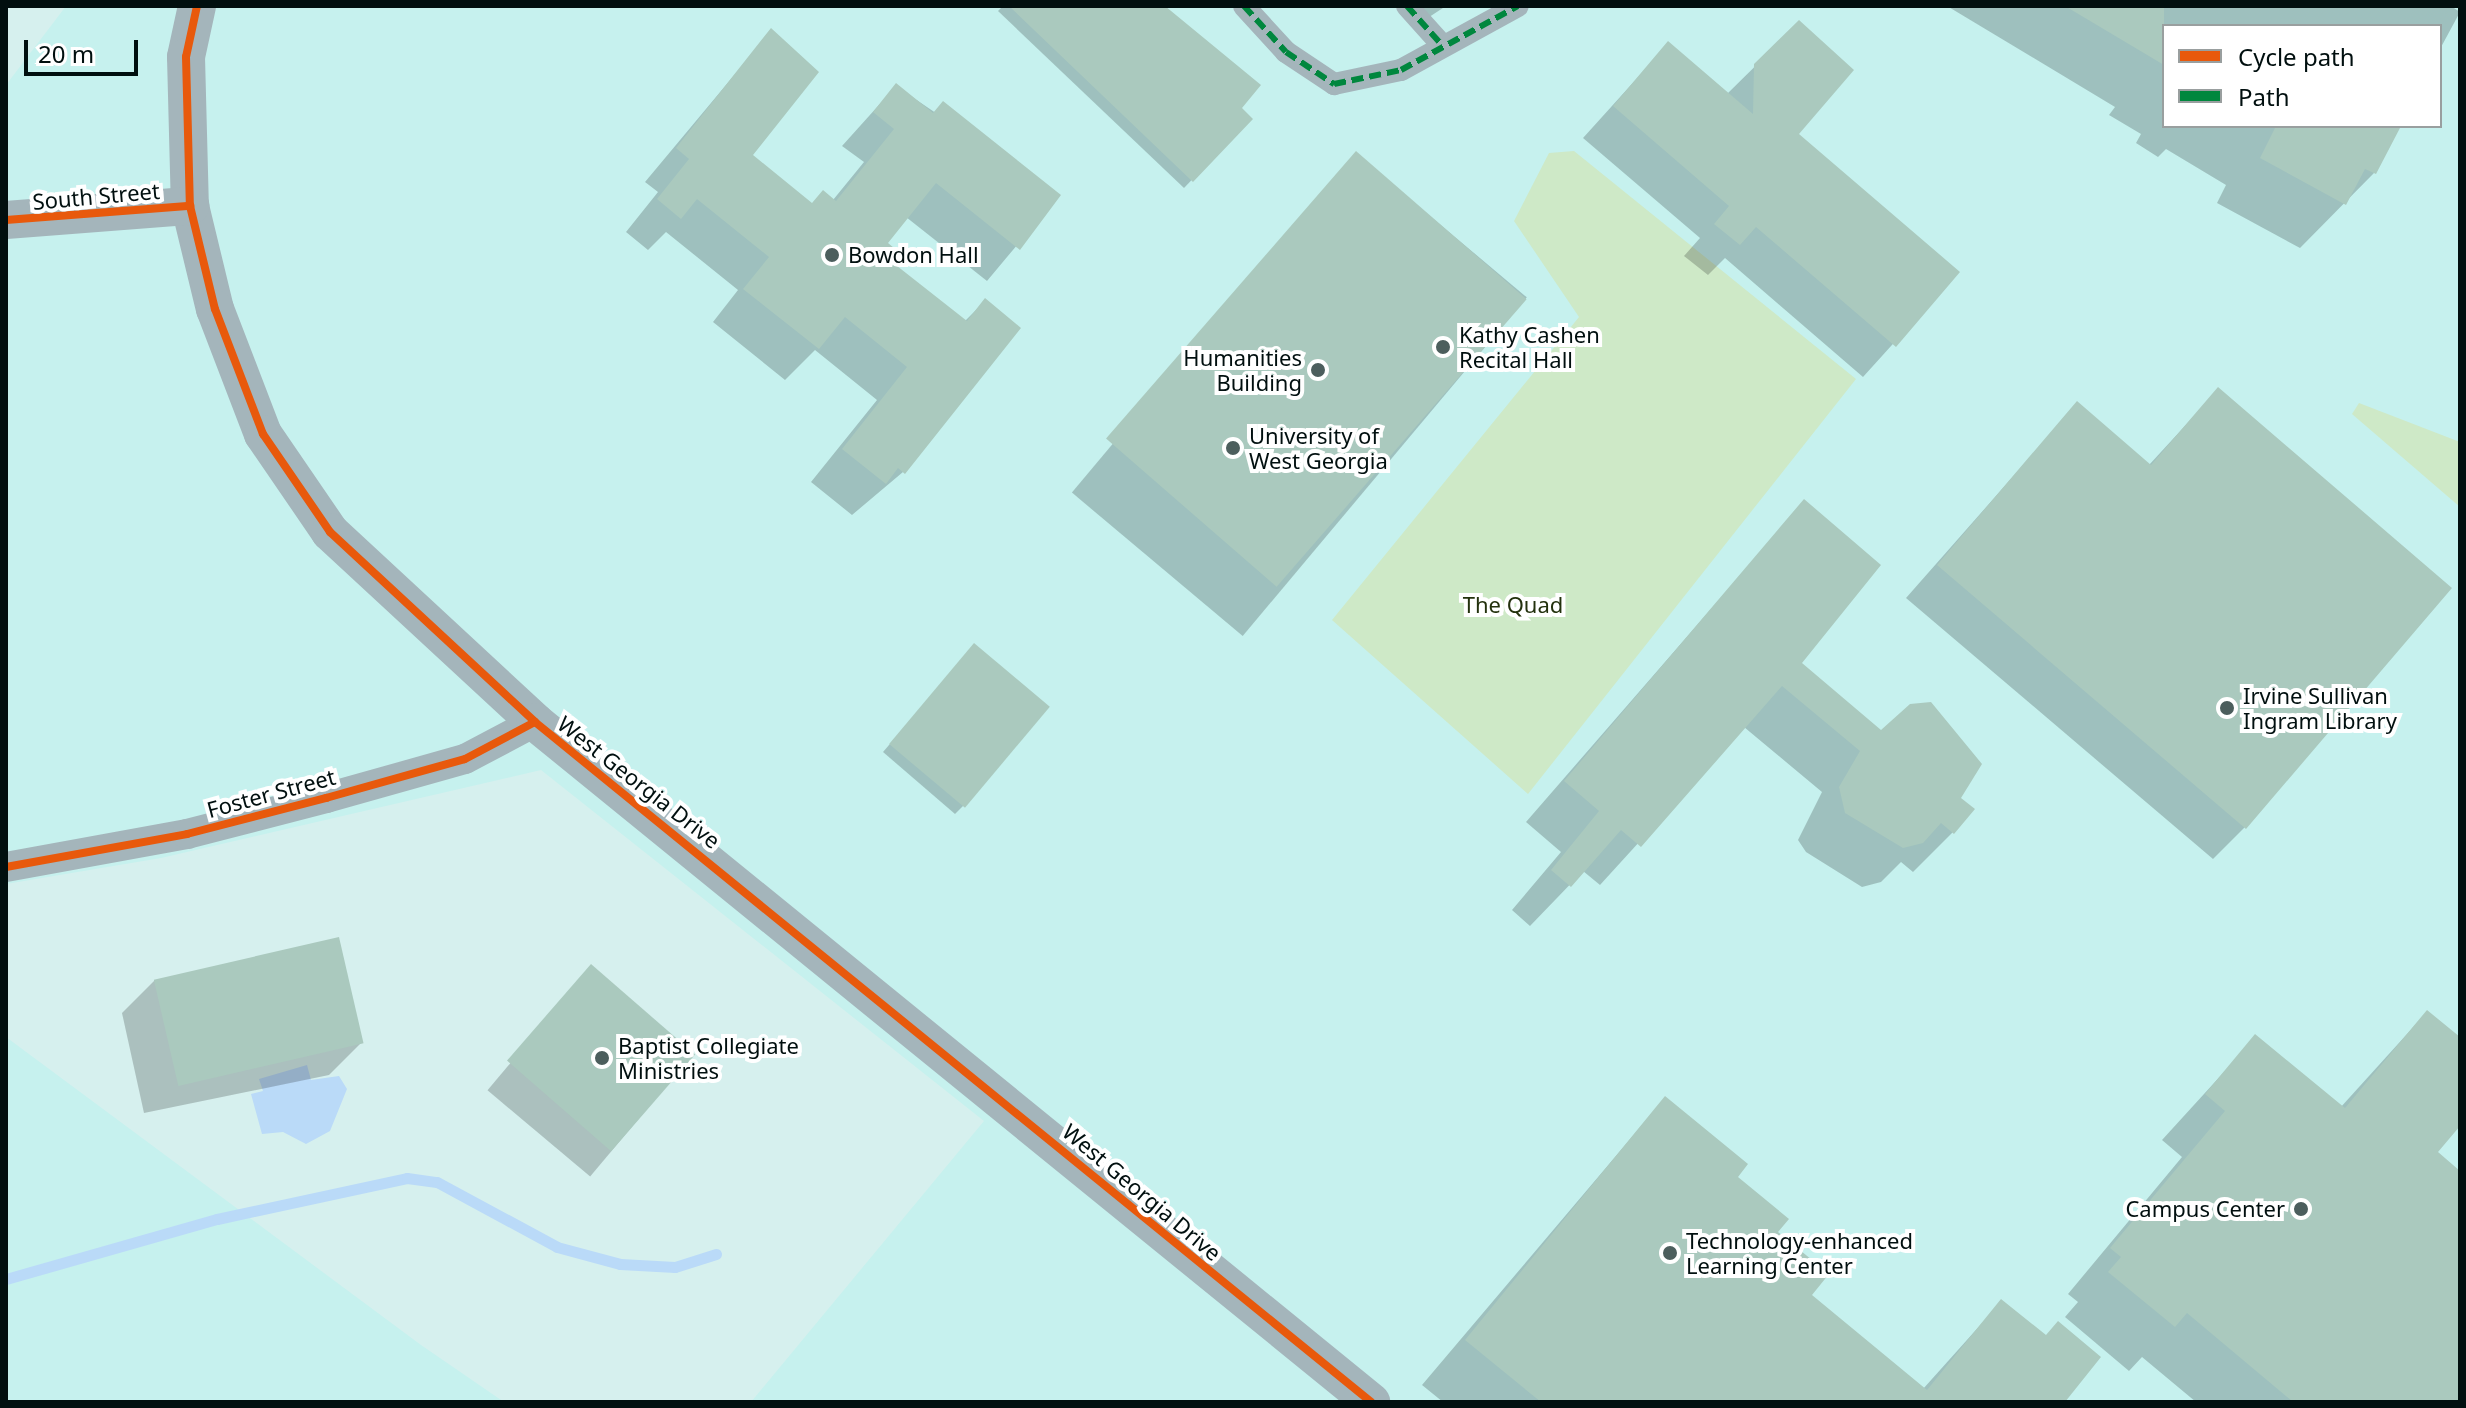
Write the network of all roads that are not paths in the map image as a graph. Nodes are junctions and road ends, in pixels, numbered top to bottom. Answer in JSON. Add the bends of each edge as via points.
{"nodes":[{"id":1,"x":197,"y":6,"type":"edge"},
{"id":2,"x":1244,"y":6,"type":"edge"},
{"id":3,"x":1407,"y":6,"type":"edge"},
{"id":4,"x":1518,"y":6,"type":"edge"},
{"id":5,"x":1442,"y":45,"type":"junction"},
{"id":6,"x":190,"y":206,"type":"junction"},
{"id":7,"x":6,"y":220,"type":"edge"},
{"id":8,"x":535,"y":722,"type":"junction"},
{"id":9,"x":6,"y":867,"type":"edge"},
{"id":10,"x":1371,"y":1402,"type":"edge"}],
"edges":[{"from":1,"to":6,"type":"street","name":"West Georgia Drive","via":[[186,57]]},
{"from":2,"to":5,"type":"street","via":[[1286,52],[1334,84],[1401,70]]},
{"from":3,"to":5,"type":"street"},
{"from":4,"to":5,"type":"street"},
{"from":6,"to":7,"type":"street","name":"South Street"},
{"from":6,"to":8,"type":"street","name":"West Georgia Drive","via":[[239,385],[292,480],[380,585]]},
{"from":8,"to":9,"type":"street","name":"Foster Street","via":[[465,759],[326,798],[187,834]]},
{"from":8,"to":10,"type":"street","name":"West Georgia Drive"}]}
